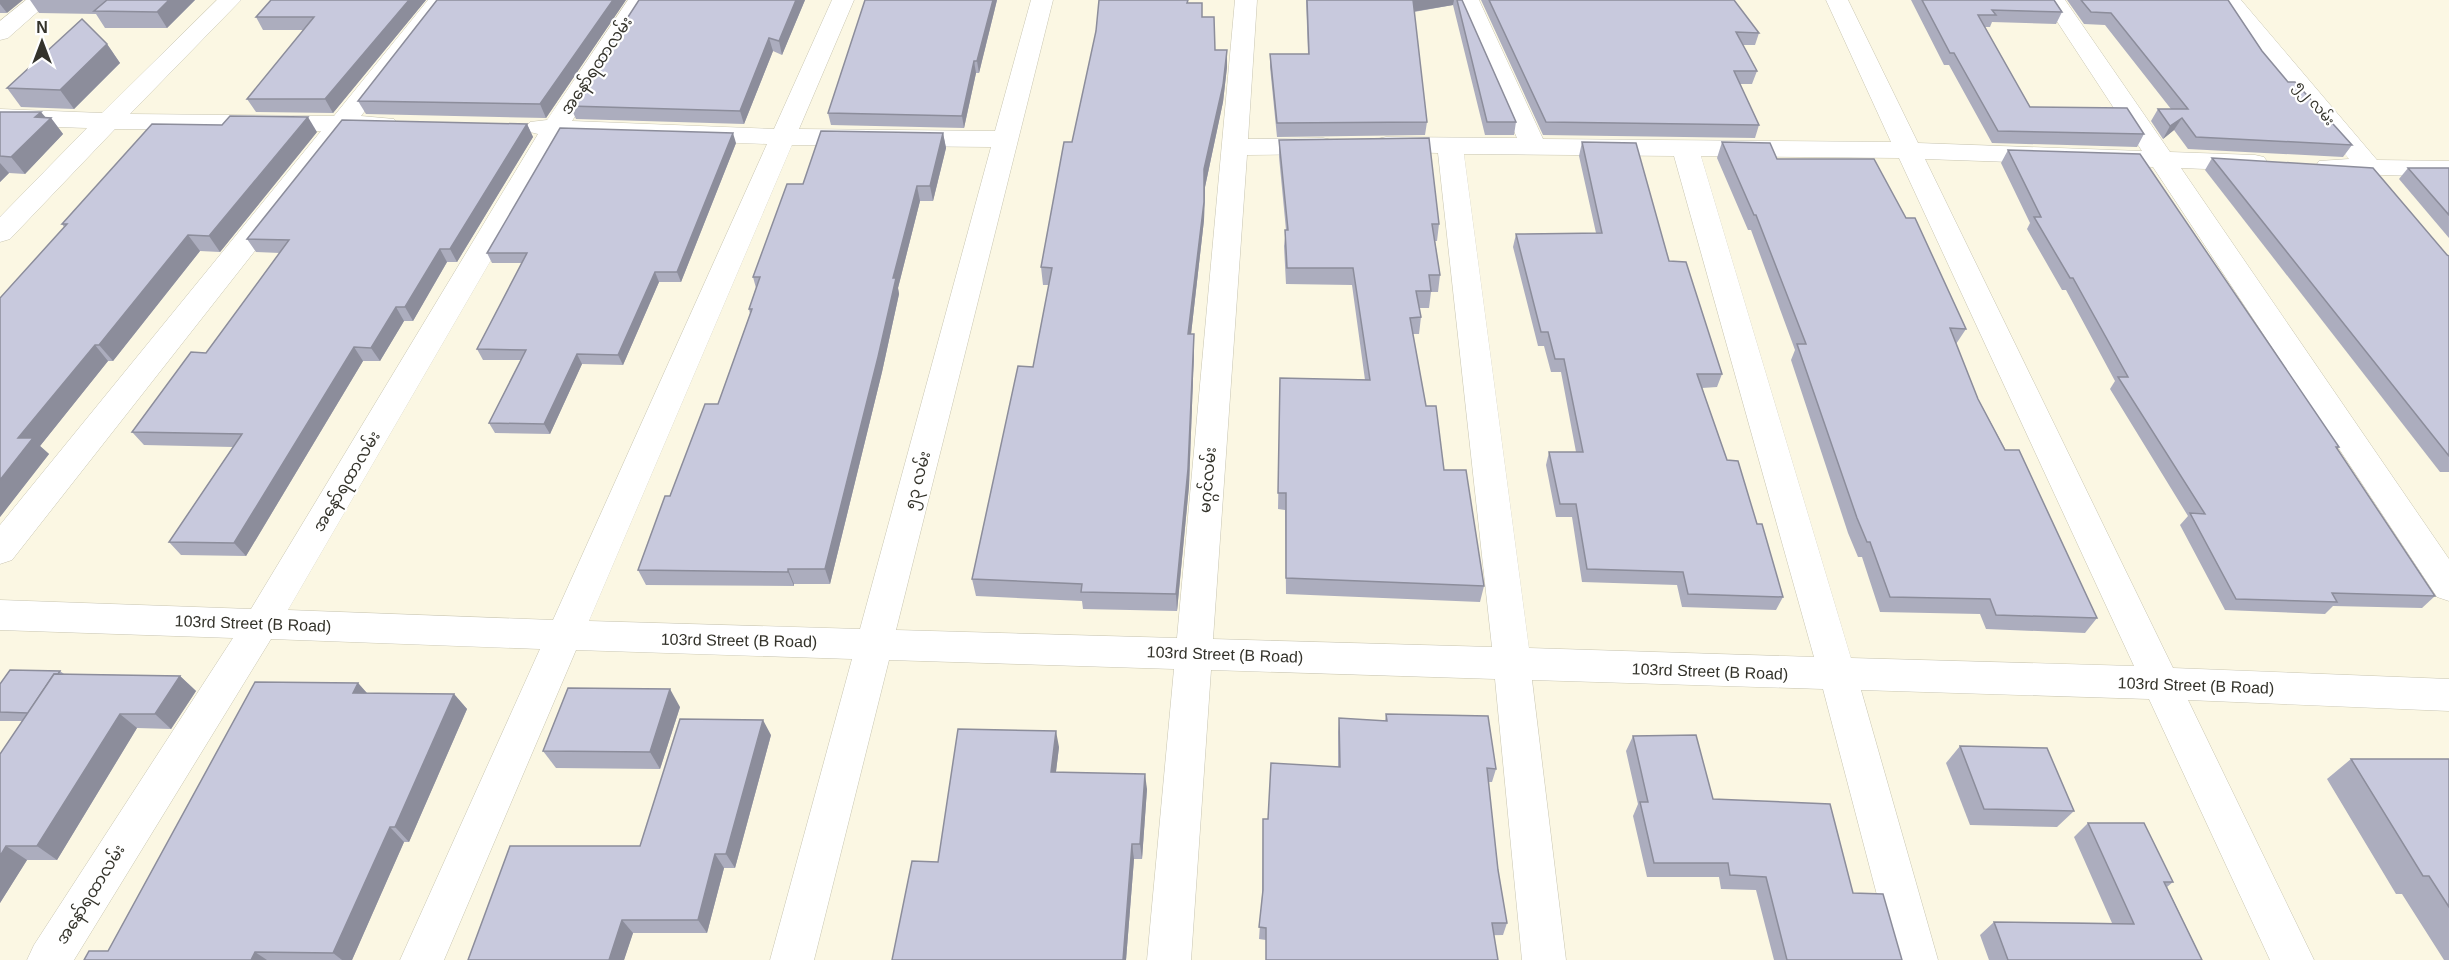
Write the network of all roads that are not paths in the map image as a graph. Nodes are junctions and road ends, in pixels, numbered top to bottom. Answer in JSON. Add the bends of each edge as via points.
{"nodes":[{"id":1,"x":40,"y":0,"type":"edge"},
{"id":2,"x":231,"y":0,"type":"edge"},
{"id":3,"x":440,"y":0,"type":"edge"},
{"id":4,"x":639,"y":0,"type":"edge"},
{"id":5,"x":843,"y":0,"type":"edge"},
{"id":6,"x":1042,"y":0,"type":"edge"},
{"id":7,"x":1246,"y":0,"type":"edge"},
{"id":8,"x":1468,"y":0,"type":"edge"},
{"id":9,"x":1837,"y":0,"type":"edge"},
{"id":10,"x":2054,"y":0,"type":"edge"},
{"id":11,"x":2229,"y":0,"type":"edge"},
{"id":12,"x":0,"y":33,"type":"edge"},
{"id":13,"x":0,"y":117,"type":"edge"},
{"id":14,"x":108,"y":121,"type":"junction"},
{"id":15,"x":340,"y":123,"type":"junction"},
{"id":16,"x":412,"y":124,"type":"edge"},
{"id":17,"x":519,"y":127,"type":"edge"},
{"id":18,"x":555,"y":127,"type":"junction"},
{"id":19,"x":783,"y":137,"type":"junction"},
{"id":20,"x":1006,"y":139,"type":"junction"},
{"id":21,"x":1450,"y":144,"type":"junction"},
{"id":22,"x":1533,"y":145,"type":"junction"},
{"id":23,"x":1234,"y":147,"type":"junction"},
{"id":24,"x":1685,"y":147,"type":"junction"},
{"id":25,"x":1906,"y":150,"type":"junction"},
{"id":26,"x":2161,"y":157,"type":"junction"},
{"id":27,"x":2449,"y":169,"type":"edge"},
{"id":28,"x":2371,"y":170,"type":"junction"},
{"id":29,"x":2395,"y":196,"type":"edge"},
{"id":30,"x":0,"y":233,"type":"edge"},
{"id":31,"x":0,"y":550,"type":"edge"},
{"id":32,"x":2449,"y":587,"type":"edge"},
{"id":33,"x":0,"y":615,"type":"edge"},
{"id":34,"x":262,"y":623,"type":"junction"},
{"id":35,"x":565,"y":635,"type":"junction"},
{"id":36,"x":875,"y":643,"type":"junction"},
{"id":37,"x":1193,"y":653,"type":"junction"},
{"id":38,"x":1512,"y":663,"type":"junction"},
{"id":39,"x":1838,"y":675,"type":"junction"},
{"id":40,"x":2161,"y":683,"type":"junction"},
{"id":41,"x":2449,"y":695,"type":"edge"},
{"id":42,"x":49,"y":960,"type":"edge"},
{"id":43,"x":422,"y":960,"type":"edge"},
{"id":44,"x":792,"y":960,"type":"edge"},
{"id":45,"x":1169,"y":960,"type":"edge"},
{"id":46,"x":1544,"y":960,"type":"edge"},
{"id":47,"x":1916,"y":960,"type":"edge"},
{"id":48,"x":2292,"y":960,"type":"edge"}],
"edges":[{"from":1,"to":12,"type":"street"},
{"from":2,"to":14,"type":"street"},
{"from":3,"to":15,"type":"street"},
{"from":4,"to":18,"type":"street","name":"အနော်ရထာလမ်း"},
{"from":5,"to":19,"type":"street"},
{"from":6,"to":20,"type":"street","name":"၅၃ လမ်း"},
{"from":7,"to":23,"type":"street","name":"မဂ္ဂင်လမ်း"},
{"from":8,"to":22,"type":"street"},
{"from":9,"to":25,"type":"street"},
{"from":10,"to":26,"type":"street"},
{"from":11,"to":28,"type":"street","name":"၅၂ လမ်း"},
{"from":13,"to":14,"type":"street"},
{"from":14,"to":15,"type":"street"},
{"from":14,"to":30,"type":"street"},
{"from":15,"to":16,"type":"street"},
{"from":15,"to":31,"type":"street"},
{"from":17,"to":18,"type":"street"},
{"from":18,"to":19,"type":"street"},
{"from":18,"to":34,"type":"street","name":"အနော်ရထာလမ်း"},
{"from":19,"to":20,"type":"street"},
{"from":19,"to":35,"type":"street"},
{"from":20,"to":36,"type":"street","name":"၅၃ လမ်း"},
{"from":21,"to":22,"type":"street"},
{"from":21,"to":23,"type":"street"},
{"from":21,"to":38,"type":"street"},
{"from":22,"to":24,"type":"street"},
{"from":23,"to":37,"type":"street","name":"မဂ္ဂင်လမ်း"},
{"from":24,"to":25,"type":"street"},
{"from":24,"to":39,"type":"street"},
{"from":25,"to":26,"type":"street"},
{"from":25,"to":40,"type":"street"},
{"from":26,"to":28,"type":"street"},
{"from":26,"to":32,"type":"street"},
{"from":27,"to":28,"type":"street"},
{"from":28,"to":29,"type":"street","name":"၅၂ လမ်း"},
{"from":33,"to":34,"type":"street","name":"103rd Street (B Road)"},
{"from":34,"to":35,"type":"street","name":"103rd Street (B Road)"},
{"from":34,"to":42,"type":"street","name":"အနော်ရထာလမ်း"},
{"from":35,"to":36,"type":"street","name":"103rd Street (B Road)"},
{"from":35,"to":43,"type":"street"},
{"from":36,"to":37,"type":"street","name":"103rd Street (B Road)"},
{"from":36,"to":44,"type":"street","name":"၅၃ လမ်း"},
{"from":37,"to":38,"type":"street","name":"103rd Street (B Road)"},
{"from":37,"to":45,"type":"street","name":"မဂ္ဂင်လမ်း"},
{"from":38,"to":39,"type":"street","name":"103rd Street (B Road)"},
{"from":38,"to":46,"type":"street"},
{"from":39,"to":40,"type":"street","name":"103rd Street (B Road)"},
{"from":39,"to":47,"type":"street"},
{"from":40,"to":41,"type":"street","name":"103rd Street (B Road)"},
{"from":40,"to":48,"type":"street"}]}
